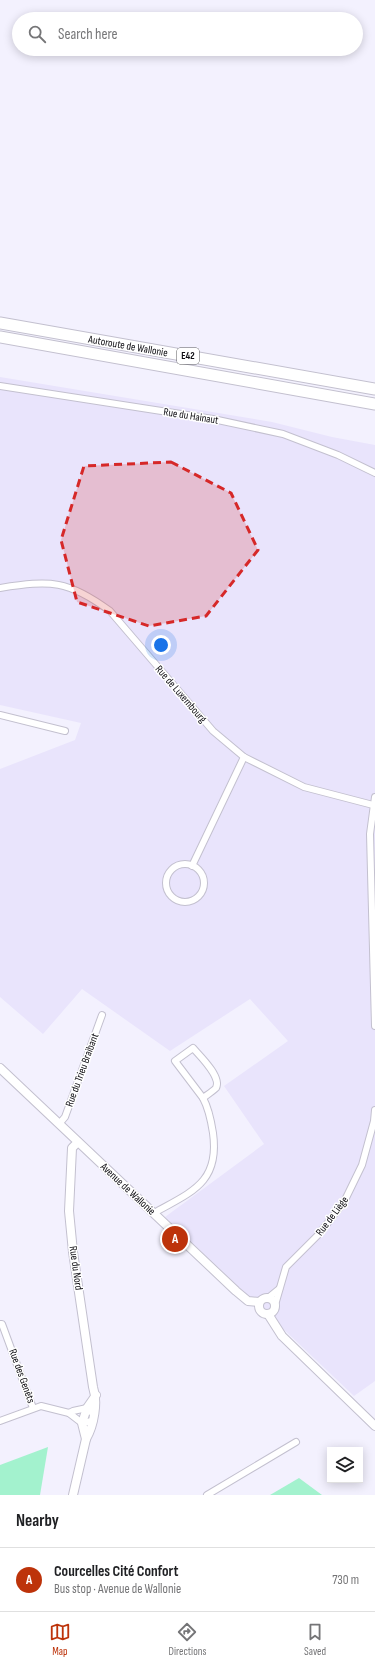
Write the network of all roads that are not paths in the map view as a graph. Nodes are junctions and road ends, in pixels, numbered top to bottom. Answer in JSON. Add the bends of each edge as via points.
{"nodes":[{"id":1,"x":0,"y":323,"type":"edge"},
{"id":2,"x":0,"y":337,"type":"edge"},
{"id":3,"x":0,"y":386,"type":"edge"},
{"id":4,"x":375,"y":389,"type":"edge"},
{"id":5,"x":375,"y":404,"type":"edge"},
{"id":6,"x":375,"y":473,"type":"edge"},
{"id":7,"x":0,"y":588,"type":"edge"},
{"id":8,"x":0,"y":715,"type":"edge"},
{"id":9,"x":65,"y":731,"type":"dead end"},
{"id":10,"x":244,"y":757,"type":"junction"},
{"id":11,"x":375,"y":797,"type":"edge"},
{"id":12,"x":373,"y":805,"type":"junction"},
{"id":13,"x":192,"y":866,"type":"junction"},
{"id":14,"x":102,"y":1015,"type":"dead end"},
{"id":15,"x":375,"y":1026,"type":"edge"},
{"id":16,"x":0,"y":1068,"type":"edge"},
{"id":17,"x":203,"y":1098,"type":"junction"},
{"id":18,"x":375,"y":1110,"type":"edge"},
{"id":19,"x":59,"y":1124,"type":"junction"},
{"id":20,"x":78,"y":1142,"type":"junction"},
{"id":21,"x":154,"y":1213,"type":"junction"},
{"id":22,"x":279,"y":1289,"type":"junction"},
{"id":23,"x":268,"y":1298,"type":"junction"},
{"id":24,"x":259,"y":1302,"type":"junction"},
{"id":25,"x":275,"y":1305,"type":"junction"},
{"id":26,"x":268,"y":1314,"type":"junction"},
{"id":27,"x":0,"y":1324,"type":"edge"},
{"id":28,"x":96,"y":1395,"type":"junction"},
{"id":29,"x":33,"y":1408,"type":"junction"},
{"id":30,"x":87,"y":1408,"type":"junction"},
{"id":31,"x":69,"y":1414,"type":"junction"},
{"id":32,"x":93,"y":1417,"type":"junction"},
{"id":33,"x":0,"y":1421,"type":"edge"},
{"id":34,"x":82,"y":1423,"type":"junction"},
{"id":35,"x":375,"y":1426,"type":"edge"},
{"id":36,"x":86,"y":1439,"type":"junction"},
{"id":37,"x":296,"y":1442,"type":"dead end"},
{"id":38,"x":73,"y":1495,"type":"edge"},
{"id":39,"x":207,"y":1495,"type":"edge"}],
"edges":[{"from":1,"to":4,"type":"highway","name":"Autoroute de Wallonie","number":"E42"},
{"from":2,"to":5,"type":"highway","name":"Autoroute de Wallonie","number":"E42"},
{"from":3,"to":6,"type":"street","name":"Rue du Hainaut","via":[[213,419],[283,434],[338,455]]},
{"from":7,"to":10,"type":"street","name":"Rue de Luxembourg","via":[[44,582],[70,587],[89,596],[110,611],[213,731]]},
{"from":8,"to":9,"type":"street"},
{"from":10,"to":12,"type":"street","name":"Rue de Luxembourg","via":[[304,787]]},
{"from":10,"to":13,"type":"street"},
{"from":11,"to":12,"type":"street"},
{"from":12,"to":15,"type":"street","via":[[370,834]]},
{"from":13,"to":13,"type":"street","via":[[180,865],[167,877],[167,889],[175,899],[187,902],[201,892],[203,877],[197,868]]},
{"from":14,"to":19,"type":"street","name":"Rue du Trieu Braibant","via":[[65,1117]]},
{"from":16,"to":19,"type":"street","name":"Avenue de Wallonie"},
{"from":17,"to":17,"type":"street","via":[[216,1087],[217,1082],[215,1075],[193,1048],[175,1061]]},
{"from":17,"to":21,"type":"street","via":[[215,1145],[210,1170],[204,1180],[189,1193]]},
{"from":18,"to":22,"type":"street","name":"Rue de Liège","via":[[362,1165],[344,1202],[319,1234],[286,1267]]},
{"from":19,"to":20,"type":"street","name":"Avenue de Wallonie"},
{"from":20,"to":21,"type":"street","name":"Avenue de Wallonie"},
{"from":20,"to":28,"type":"street","name":"Rue du Nord","via":[[72,1148],[69,1212]]},
{"from":21,"to":24,"type":"street","name":"Avenue de Wallonie","via":[[248,1301]]},
{"from":22,"to":23,"type":"street"},
{"from":22,"to":25,"type":"street","name":"Rue de Liège"},
{"from":23,"to":24,"type":"street"},
{"from":23,"to":25,"type":"street","via":[[273,1300]]},
{"from":24,"to":26,"type":"street","via":[[259,1310]]},
{"from":25,"to":26,"type":"street","via":[[273,1312]]},
{"from":26,"to":35,"type":"street","via":[[282,1336]]},
{"from":27,"to":29,"type":"street","name":"Rue des Genêts"},
{"from":28,"to":30,"type":"street"},
{"from":28,"to":32,"type":"street","name":"Rue du Nord"},
{"from":29,"to":31,"type":"street","via":[[41,1406]]},
{"from":29,"to":33,"type":"street"},
{"from":30,"to":31,"type":"street","via":[[74,1410]]},
{"from":30,"to":32,"type":"street"},
{"from":30,"to":34,"type":"street"},
{"from":31,"to":34,"type":"street"},
{"from":32,"to":34,"type":"street"},
{"from":32,"to":36,"type":"street","name":"Rue du Nord"},
{"from":34,"to":36,"type":"street","name":"Rue du Nord"},
{"from":36,"to":38,"type":"street","name":"Rue du Nord"},
{"from":37,"to":39,"type":"street"}]}
